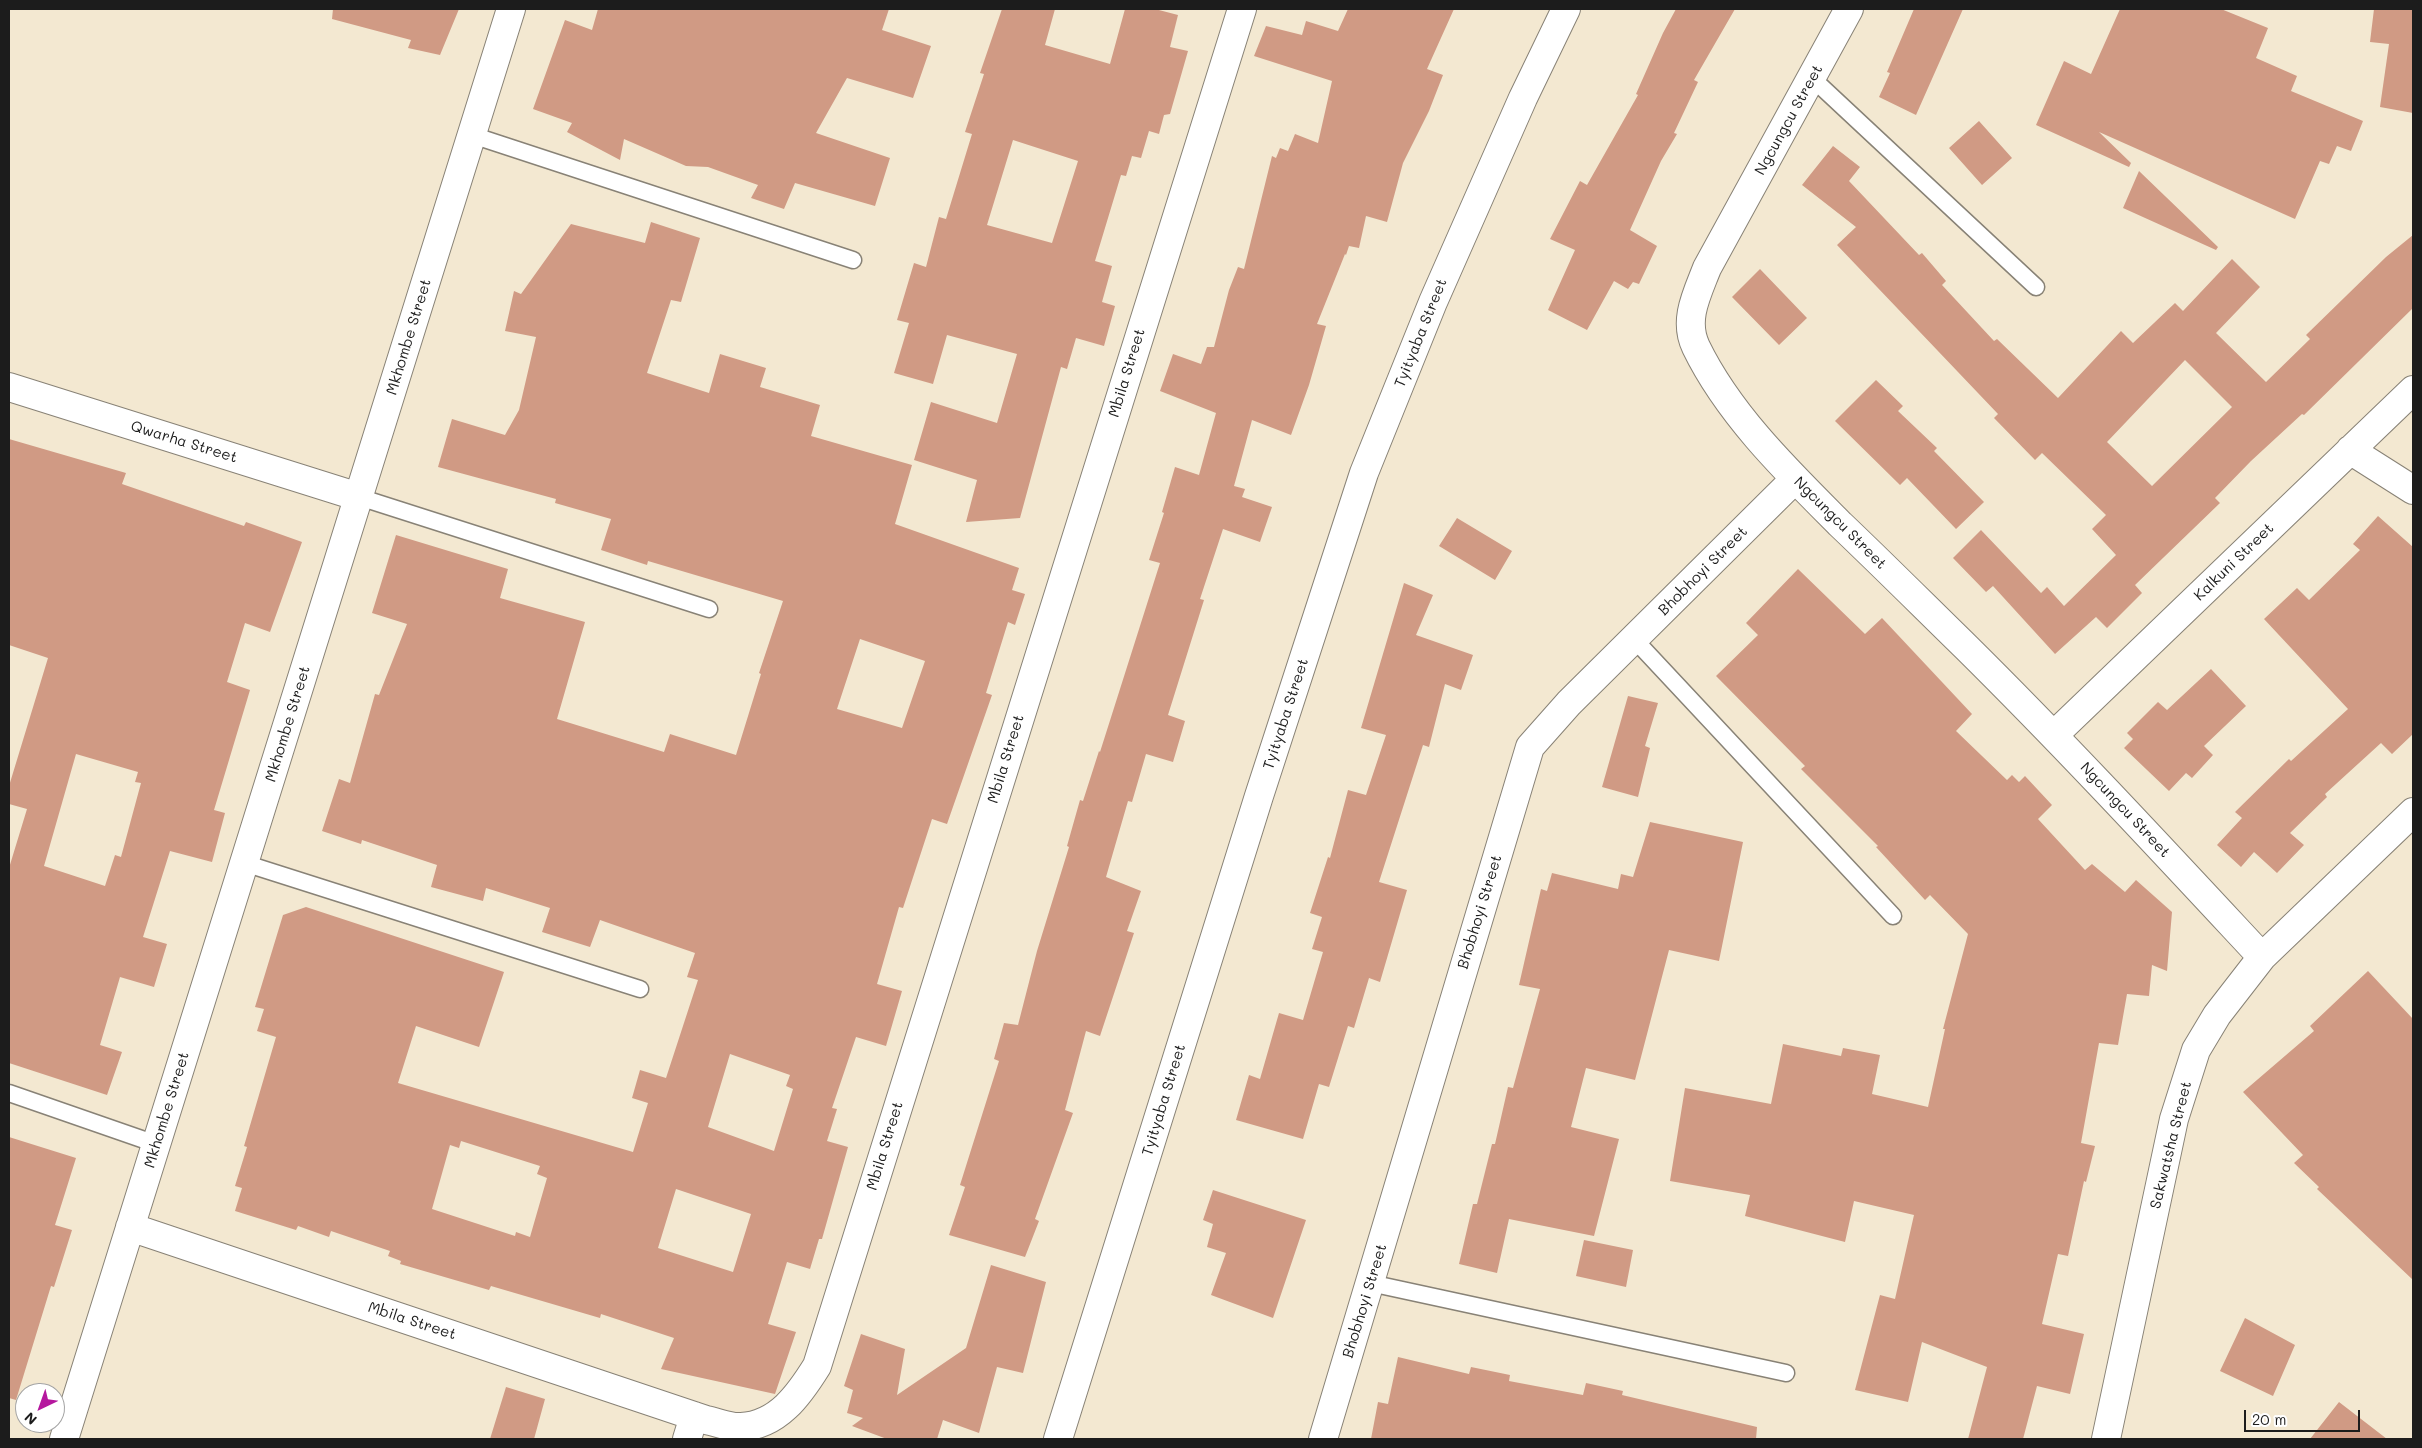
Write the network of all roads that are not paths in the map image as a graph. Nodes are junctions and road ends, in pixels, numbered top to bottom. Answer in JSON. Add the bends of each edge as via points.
{"nodes":[{"id":1,"x":511,"y":9,"type":"edge"},
{"id":2,"x":1242,"y":9,"type":"edge"},
{"id":3,"x":1566,"y":9,"type":"edge"},
{"id":4,"x":1849,"y":9,"type":"edge"},
{"id":5,"x":1812,"y":78,"type":"junction"},
{"id":6,"x":472,"y":135,"type":"junction"},
{"id":7,"x":854,"y":260,"type":"dead end"},
{"id":8,"x":2036,"y":287,"type":"dead end"},
{"id":9,"x":9,"y":387,"type":"edge"},
{"id":10,"x":2413,"y":390,"type":"edge"},
{"id":11,"x":2350,"y":450,"type":"junction"},
{"id":12,"x":1795,"y":479,"type":"junction"},
{"id":13,"x":2413,"y":490,"type":"edge"},
{"id":14,"x":359,"y":497,"type":"junction"},
{"id":15,"x":709,"y":609,"type":"dead end"},
{"id":16,"x":1634,"y":639,"type":"junction"},
{"id":17,"x":2054,"y":734,"type":"junction"},
{"id":18,"x":2413,"y":812,"type":"edge"},
{"id":19,"x":244,"y":863,"type":"junction"},
{"id":20,"x":1893,"y":916,"type":"dead end"},
{"id":21,"x":2262,"y":957,"type":"junction"},
{"id":22,"x":640,"y":989,"type":"dead end"},
{"id":23,"x":9,"y":1094,"type":"edge"},
{"id":24,"x":156,"y":1144,"type":"junction"},
{"id":25,"x":130,"y":1228,"type":"junction"},
{"id":26,"x":1370,"y":1283,"type":"junction"},
{"id":27,"x":1786,"y":1373,"type":"dead end"},
{"id":28,"x":690,"y":1428,"type":"edge"},
{"id":29,"x":64,"y":1439,"type":"edge"},
{"id":30,"x":1058,"y":1439,"type":"edge"},
{"id":31,"x":1323,"y":1439,"type":"edge"},
{"id":32,"x":2106,"y":1439,"type":"edge"}],
"edges":[{"from":1,"to":6,"type":"street","name":"Mkhombe Street"},
{"from":2,"to":28,"type":"street","name":"Mbila Street","via":[[817,1366],[801,1392],[783,1411],[760,1424],[739,1428]]},
{"from":3,"to":30,"type":"street","name":"Tyityaba Street","via":[[1433,302],[1364,473],[1259,796]]},
{"from":4,"to":5,"type":"street","name":"Ngcungcu Street"},
{"from":5,"to":8,"type":"lane"},
{"from":5,"to":12,"type":"street","name":"Ngcungcu Street","via":[[1708,268],[1695,298],[1689,325],[1695,346],[1717,384]]},
{"from":6,"to":7,"type":"lane"},
{"from":6,"to":14,"type":"street","name":"Mkhombe Street"},
{"from":9,"to":14,"type":"street","name":"Qwarha Street"},
{"from":10,"to":11,"type":"street","name":"Kalkuni Street"},
{"from":11,"to":13,"type":"street"},
{"from":11,"to":17,"type":"street","name":"Kalkuni Street"},
{"from":12,"to":16,"type":"street","name":"Bhobhoyi Street"},
{"from":12,"to":17,"type":"street","name":"Ngcungcu Street"},
{"from":14,"to":15,"type":"lane"},
{"from":14,"to":19,"type":"street","name":"Mkhombe Street"},
{"from":16,"to":20,"type":"lane"},
{"from":16,"to":26,"type":"street","name":"Bhobhoyi Street","via":[[1530,746]]},
{"from":17,"to":21,"type":"street","name":"Ngcungcu Street"},
{"from":18,"to":21,"type":"street","name":"Sakwatsha Street"},
{"from":19,"to":22,"type":"lane"},
{"from":19,"to":24,"type":"street","name":"Mkhombe Street"},
{"from":21,"to":32,"type":"street","name":"Sakwatsha Street","via":[[2217,1015],[2196,1050],[2174,1119]]},
{"from":23,"to":24,"type":"lane"},
{"from":24,"to":25,"type":"street","name":"Mkhombe Street"},
{"from":25,"to":28,"type":"street","name":"Mbila Street"},
{"from":25,"to":29,"type":"street","name":"Mkhombe Street"},
{"from":26,"to":27,"type":"lane"},
{"from":26,"to":31,"type":"street","name":"Bhobhoyi Street"}]}
